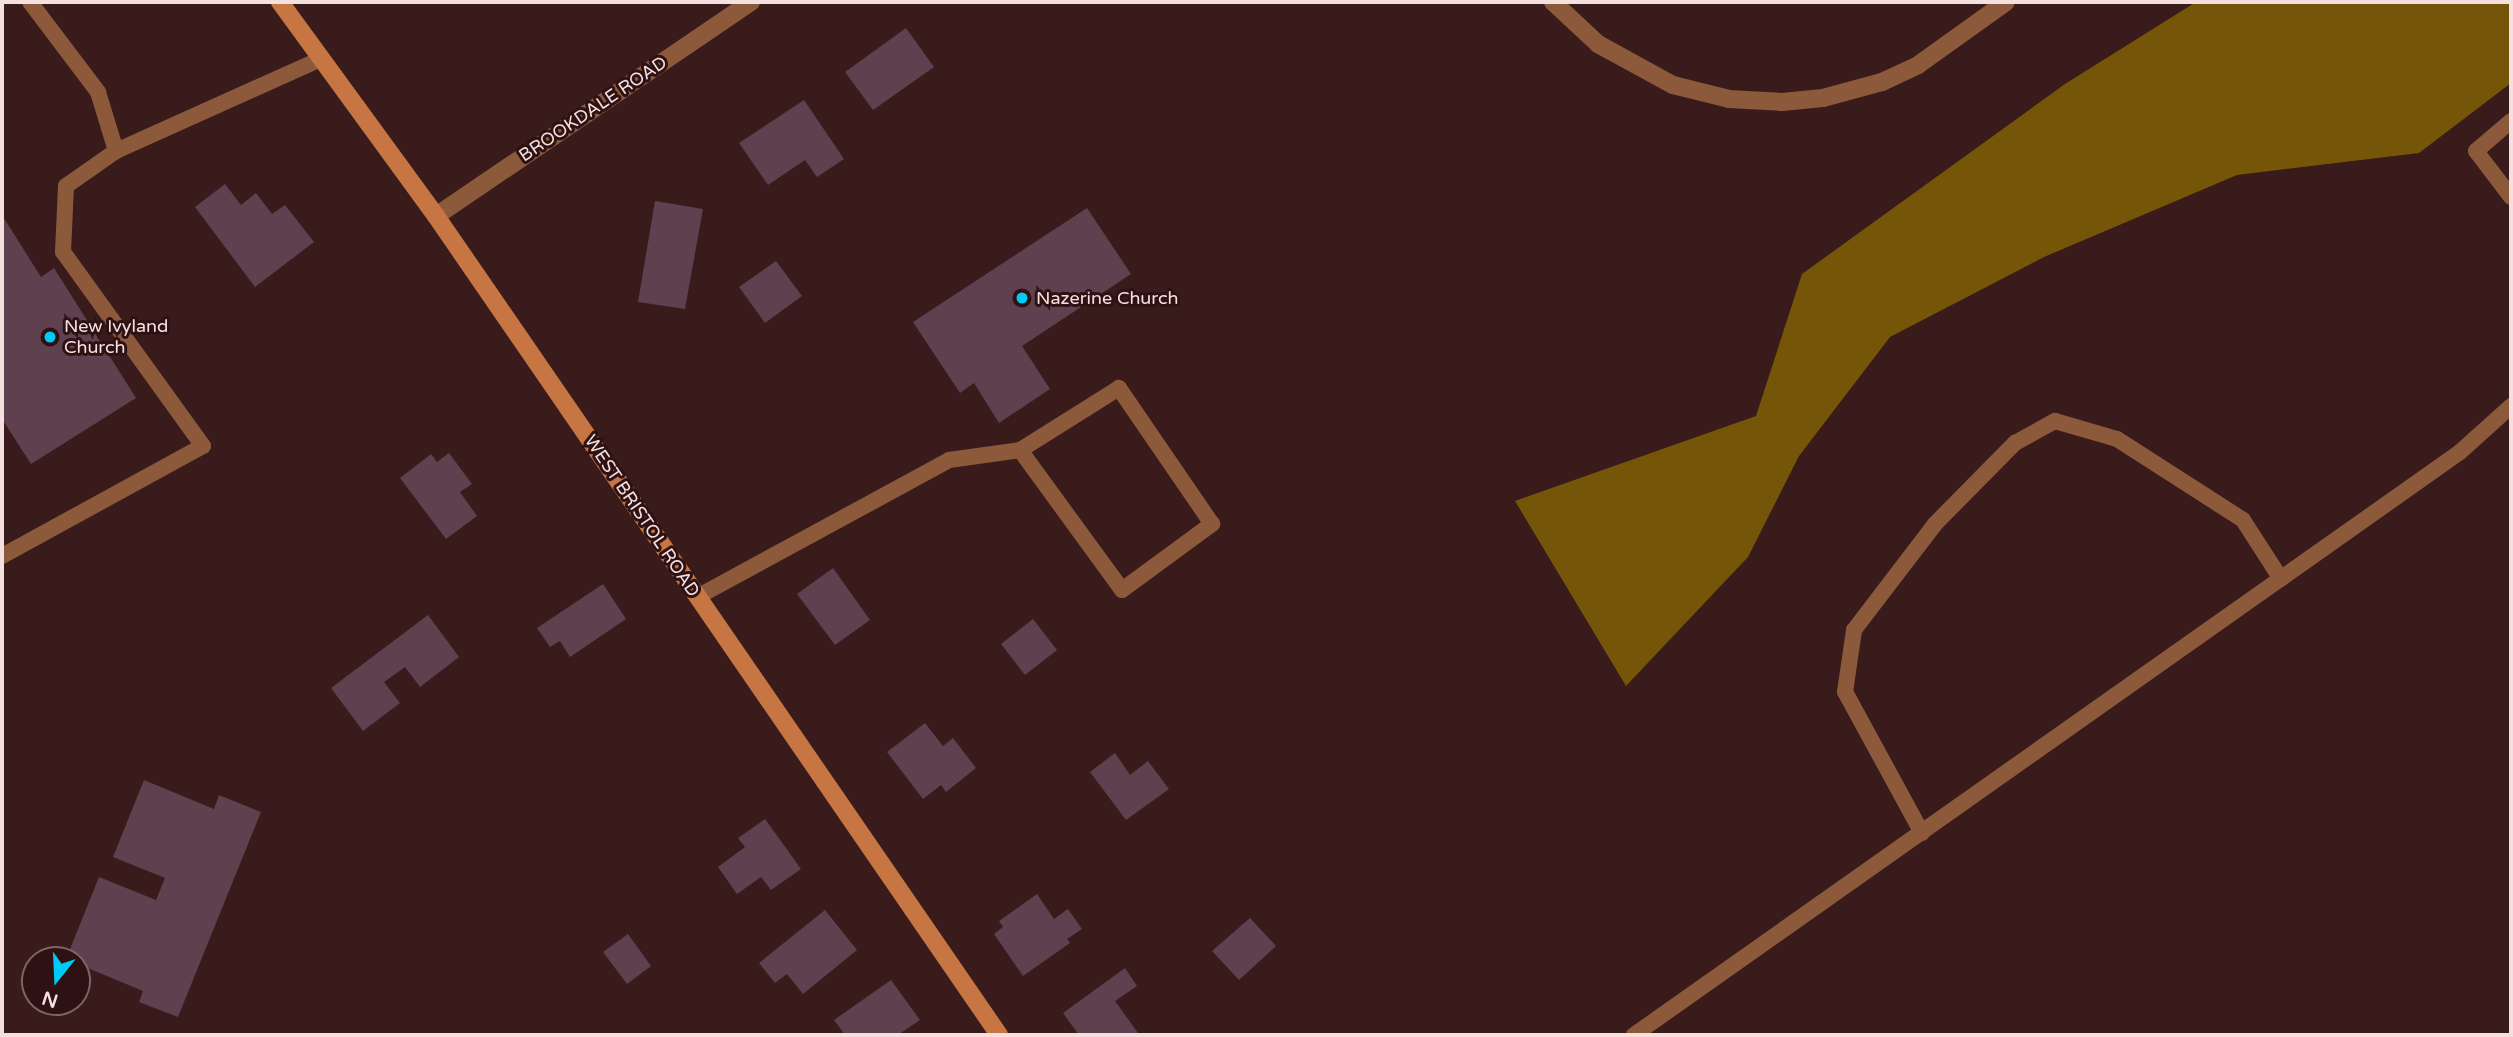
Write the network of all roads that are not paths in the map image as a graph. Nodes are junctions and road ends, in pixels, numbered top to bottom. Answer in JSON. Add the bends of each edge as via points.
{"nodes":[{"id":1,"x":30,"y":2,"type":"edge"},
{"id":2,"x":280,"y":2,"type":"edge"},
{"id":3,"x":751,"y":2,"type":"edge"},
{"id":4,"x":1553,"y":2,"type":"edge"},
{"id":5,"x":2006,"y":2,"type":"edge"},
{"id":6,"x":321,"y":59,"type":"junction"},
{"id":7,"x":2511,"y":121,"type":"edge"},
{"id":8,"x":116,"y":151,"type":"junction"},
{"id":9,"x":2511,"y":197,"type":"edge"},
{"id":10,"x":436,"y":216,"type":"junction"},
{"id":11,"x":2511,"y":405,"type":"edge"},
{"id":12,"x":1020,"y":450,"type":"junction"},
{"id":13,"x":2,"y":556,"type":"edge"},
{"id":14,"x":2281,"y":579,"type":"junction"},
{"id":15,"x":697,"y":597,"type":"junction"},
{"id":16,"x":1922,"y":834,"type":"junction"},
{"id":17,"x":999,"y":1035,"type":"edge"},
{"id":18,"x":1634,"y":1035,"type":"edge"}],
"edges":[{"from":1,"to":8,"type":"lane","via":[[97,92]]},
{"from":2,"to":6,"type":"main road","name":"WEST BRISTOL ROAD"},
{"from":3,"to":10,"type":"street","name":"BROOKDALE ROAD"},
{"from":4,"to":5,"type":"street","via":[[1598,44],[1672,85],[1729,99],[1783,102],[1823,98],[1882,82],[1918,65]]},
{"from":6,"to":8,"type":"lane"},
{"from":6,"to":10,"type":"main road","name":"WEST BRISTOL ROAD"},
{"from":7,"to":9,"type":"lane","via":[[2476,151]]},
{"from":8,"to":13,"type":"lane","via":[[65,186],[63,252],[203,446]]},
{"from":10,"to":15,"type":"main road","name":"WEST BRISTOL ROAD"},
{"from":11,"to":14,"type":"lane","via":[[2460,453]]},
{"from":12,"to":12,"type":"lane","via":[[1122,590],[1212,524],[1119,388]]},
{"from":12,"to":15,"type":"lane","via":[[949,460]]},
{"from":14,"to":16,"type":"lane"},
{"from":14,"to":16,"type":"lane","via":[[2243,520],[2117,439],[2055,421],[2015,443],[1936,524],[1854,630],[1845,692]]},
{"from":15,"to":17,"type":"main road","name":"WEST BRISTOL ROAD"},
{"from":16,"to":18,"type":"lane"}]}
